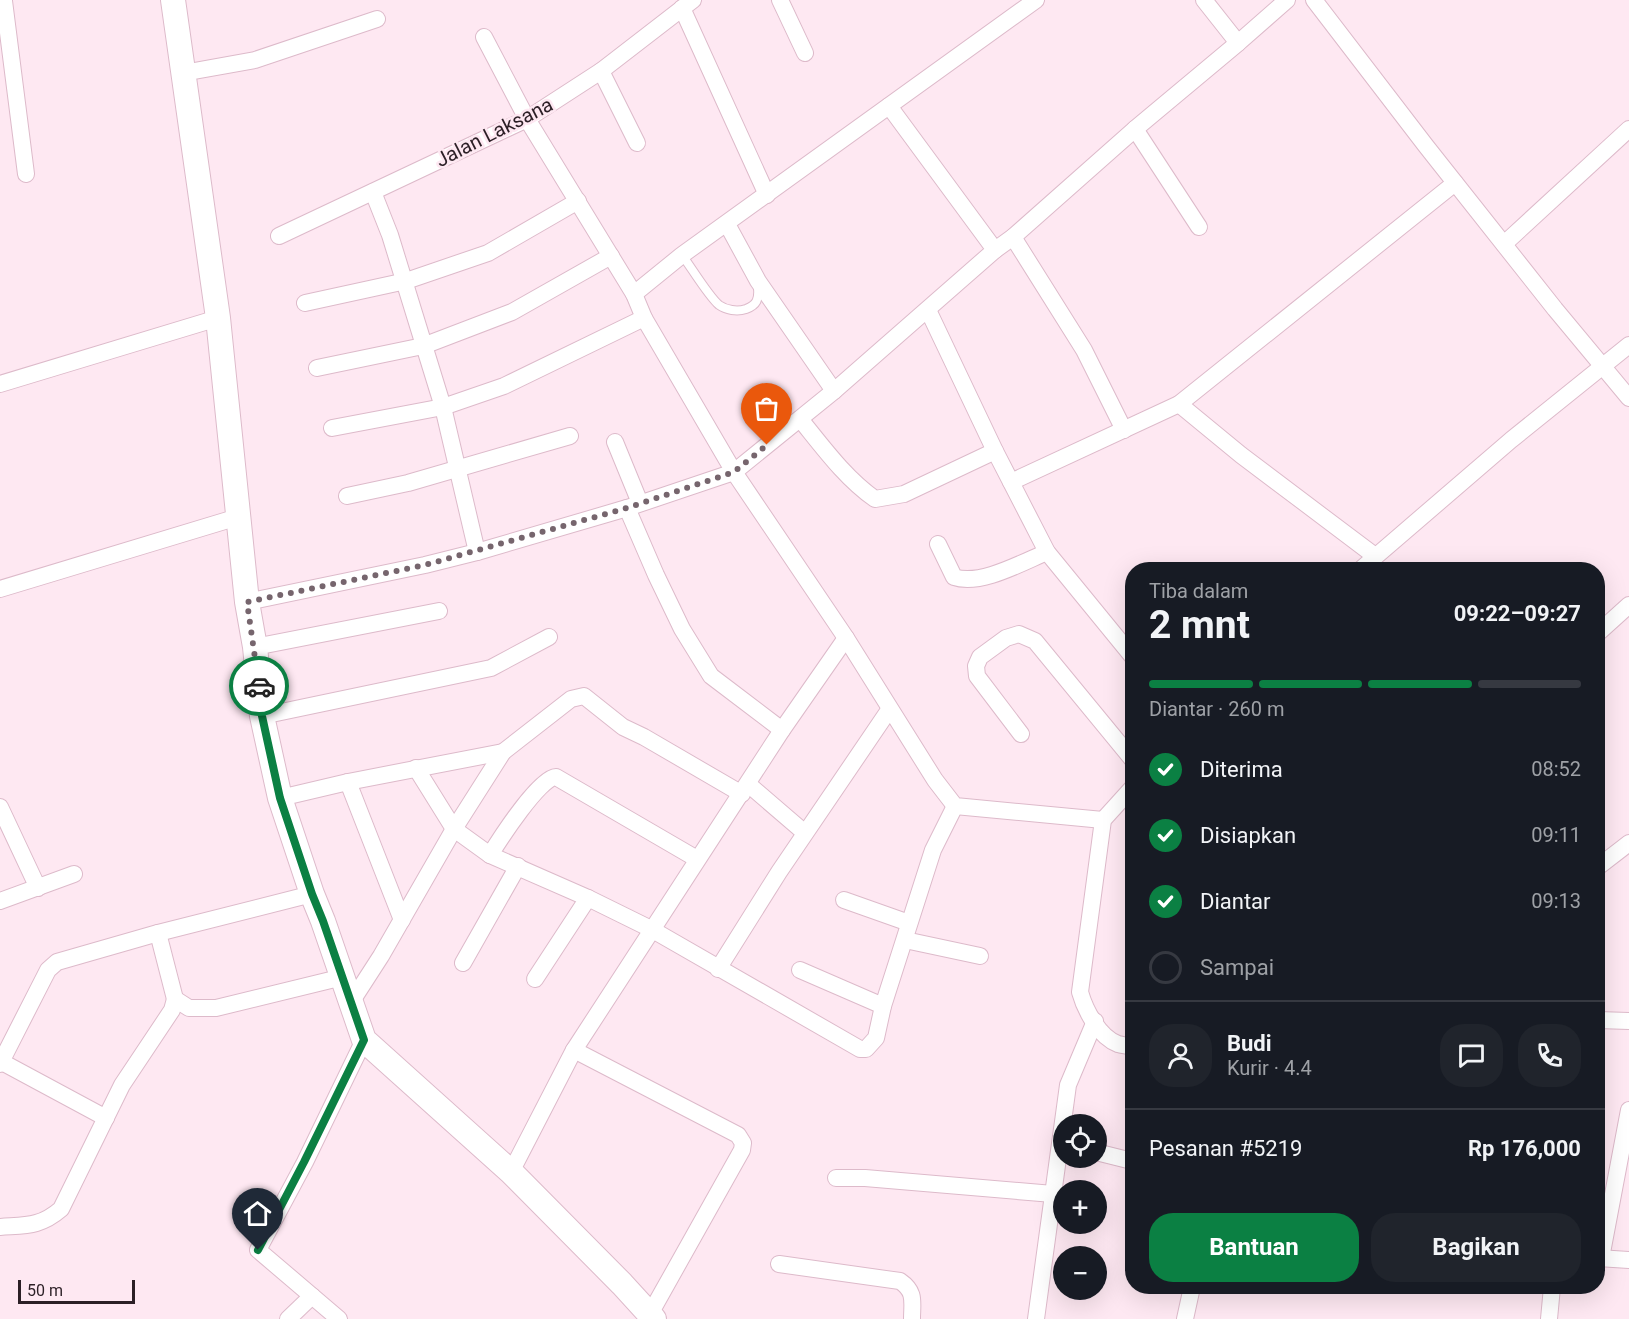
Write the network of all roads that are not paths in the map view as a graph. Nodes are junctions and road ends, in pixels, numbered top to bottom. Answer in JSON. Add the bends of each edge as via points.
{"nodes":[{"id":1,"x":9,"y":0,"type":"edge"},
{"id":2,"x":173,"y":0,"type":"edge"},
{"id":3,"x":780,"y":0,"type":"edge"},
{"id":4,"x":1036,"y":0,"type":"edge"},
{"id":5,"x":1204,"y":0,"type":"edge"},
{"id":6,"x":1287,"y":0,"type":"edge"},
{"id":7,"x":1314,"y":0,"type":"edge"},
{"id":8,"x":4,"y":1,"type":"edge"},
{"id":9,"x":0,"y":2,"type":"edge"},
{"id":10,"x":688,"y":4,"type":"edge"},
{"id":11,"x":377,"y":19,"type":"dead end"},
{"id":12,"x":484,"y":37,"type":"dead end"},
{"id":13,"x":1238,"y":43,"type":"junction"},
{"id":14,"x":805,"y":53,"type":"dead end"},
{"id":15,"x":601,"y":71,"type":"junction"},
{"id":16,"x":183,"y":73,"type":"junction"},
{"id":17,"x":889,"y":106,"type":"junction"},
{"id":18,"x":527,"y":119,"type":"junction"},
{"id":19,"x":1135,"y":129,"type":"junction"},
{"id":20,"x":1629,"y":129,"type":"edge"},
{"id":21,"x":637,"y":143,"type":"dead end"},
{"id":22,"x":26,"y":174,"type":"dead end"},
{"id":23,"x":1455,"y":183,"type":"junction"},
{"id":24,"x":373,"y":192,"type":"junction"},
{"id":25,"x":767,"y":195,"type":"junction"},
{"id":26,"x":578,"y":201,"type":"junction"},
{"id":27,"x":727,"y":224,"type":"junction"},
{"id":28,"x":1199,"y":227,"type":"dead end"},
{"id":29,"x":279,"y":236,"type":"dead end"},
{"id":30,"x":1013,"y":237,"type":"junction"},
{"id":31,"x":1504,"y":244,"type":"junction"},
{"id":32,"x":995,"y":250,"type":"junction"},
{"id":33,"x":682,"y":255,"type":"junction"},
{"id":34,"x":611,"y":256,"type":"junction"},
{"id":35,"x":758,"y":281,"type":"junction"},
{"id":36,"x":405,"y":282,"type":"junction"},
{"id":37,"x":634,"y":294,"type":"junction"},
{"id":38,"x":305,"y":303,"type":"dead end"},
{"id":39,"x":928,"y":310,"type":"junction"},
{"id":40,"x":218,"y":318,"type":"junction"},
{"id":41,"x":644,"y":318,"type":"junction"},
{"id":42,"x":1629,"y":345,"type":"edge"},
{"id":43,"x":423,"y":346,"type":"junction"},
{"id":44,"x":1604,"y":366,"type":"junction"},
{"id":45,"x":317,"y":368,"type":"dead end"},
{"id":46,"x":0,"y":384,"type":"edge"},
{"id":47,"x":834,"y":391,"type":"junction"},
{"id":48,"x":1629,"y":398,"type":"edge"},
{"id":49,"x":1179,"y":404,"type":"junction"},
{"id":50,"x":443,"y":407,"type":"junction"},
{"id":51,"x":800,"y":418,"type":"junction"},
{"id":52,"x":332,"y":428,"type":"dead end"},
{"id":53,"x":1124,"y":430,"type":"junction"},
{"id":54,"x":570,"y":436,"type":"dead end"},
{"id":55,"x":615,"y":442,"type":"dead end"},
{"id":56,"x":995,"y":451,"type":"junction"},
{"id":57,"x":456,"y":470,"type":"junction"},
{"id":58,"x":734,"y":472,"type":"junction"},
{"id":59,"x":1011,"y":482,"type":"junction"},
{"id":60,"x":347,"y":496,"type":"dead end"},
{"id":61,"x":633,"y":505,"type":"junction"},
{"id":62,"x":238,"y":517,"type":"junction"},
{"id":63,"x":938,"y":544,"type":"dead end"},
{"id":64,"x":477,"y":552,"type":"junction"},
{"id":65,"x":1047,"y":552,"type":"junction"},
{"id":66,"x":1375,"y":556,"type":"junction"},
{"id":67,"x":1369,"y":562,"type":"edge"},
{"id":68,"x":0,"y":588,"type":"edge"},
{"id":69,"x":247,"y":602,"type":"junction"},
{"id":70,"x":1629,"y":605,"type":"edge"},
{"id":71,"x":439,"y":611,"type":"dead end"},
{"id":72,"x":1605,"y":627,"type":"edge"},
{"id":73,"x":549,"y":637,"type":"dead end"},
{"id":74,"x":846,"y":638,"type":"junction"},
{"id":75,"x":255,"y":647,"type":"junction"},
{"id":76,"x":1125,"y":647,"type":"edge"},
{"id":77,"x":889,"y":710,"type":"junction"},
{"id":78,"x":262,"y":716,"type":"junction"},
{"id":79,"x":782,"y":730,"type":"junction"},
{"id":80,"x":1021,"y":734,"type":"dead end"},
{"id":81,"x":1125,"y":750,"type":"edge"},
{"id":82,"x":504,"y":752,"type":"junction"},
{"id":83,"x":416,"y":768,"type":"junction"},
{"id":84,"x":348,"y":782,"type":"junction"},
{"id":85,"x":745,"y":789,"type":"junction"},
{"id":86,"x":1125,"y":796,"type":"edge"},
{"id":87,"x":280,"y":798,"type":"junction"},
{"id":88,"x":955,"y":806,"type":"junction"},
{"id":89,"x":0,"y":807,"type":"edge"},
{"id":90,"x":1103,"y":820,"type":"junction"},
{"id":91,"x":454,"y":829,"type":"junction"},
{"id":92,"x":805,"y":833,"type":"junction"},
{"id":93,"x":1629,"y":843,"type":"edge"},
{"id":94,"x":490,"y":855,"type":"junction"},
{"id":95,"x":697,"y":859,"type":"junction"},
{"id":96,"x":1605,"y":862,"type":"edge"},
{"id":97,"x":518,"y":866,"type":"junction"},
{"id":98,"x":74,"y":874,"type":"dead end"},
{"id":99,"x":38,"y":888,"type":"junction"},
{"id":100,"x":312,"y":894,"type":"junction"},
{"id":101,"x":588,"y":898,"type":"junction"},
{"id":102,"x":844,"y":900,"type":"dead end"},
{"id":103,"x":0,"y":901,"type":"edge"},
{"id":104,"x":402,"y":920,"type":"junction"},
{"id":105,"x":909,"y":922,"type":"junction"},
{"id":106,"x":651,"y":929,"type":"junction"},
{"id":107,"x":158,"y":933,"type":"junction"},
{"id":108,"x":905,"y":940,"type":"junction"},
{"id":109,"x":980,"y":956,"type":"dead end"},
{"id":110,"x":463,"y":963,"type":"dead end"},
{"id":111,"x":718,"y":969,"type":"junction"},
{"id":112,"x":800,"y":970,"type":"dead end"},
{"id":113,"x":343,"y":977,"type":"junction"},
{"id":114,"x":535,"y":979,"type":"dead end"},
{"id":115,"x":175,"y":999,"type":"junction"},
{"id":116,"x":350,"y":1004,"type":"junction"},
{"id":117,"x":883,"y":1006,"type":"junction"},
{"id":118,"x":1605,"y":1020,"type":"edge"},
{"id":119,"x":1095,"y":1021,"type":"junction"},
{"id":120,"x":1629,"y":1021,"type":"edge"},
{"id":121,"x":364,"y":1040,"type":"junction"},
{"id":122,"x":1125,"y":1045,"type":"edge"},
{"id":123,"x":574,"y":1050,"type":"junction"},
{"id":124,"x":0,"y":1062,"type":"edge"},
{"id":125,"x":1629,"y":1110,"type":"edge"},
{"id":126,"x":1065,"y":1114,"type":"edge"},
{"id":127,"x":106,"y":1118,"type":"junction"},
{"id":128,"x":1107,"y":1155,"type":"edge"},
{"id":129,"x":1125,"y":1159,"type":"edge"},
{"id":130,"x":511,"y":1172,"type":"junction"},
{"id":131,"x":836,"y":1178,"type":"dead end"},
{"id":132,"x":1053,"y":1194,"type":"joint"},
{"id":133,"x":0,"y":1227,"type":"edge"},
{"id":134,"x":1605,"y":1228,"type":"edge"},
{"id":135,"x":1605,"y":1258,"type":"edge"},
{"id":136,"x":1629,"y":1260,"type":"edge"},
{"id":137,"x":779,"y":1264,"type":"dead end"},
{"id":138,"x":1190,"y":1294,"type":"edge"},
{"id":139,"x":1551,"y":1294,"type":"edge"},
{"id":140,"x":312,"y":1296,"type":"junction"},
{"id":141,"x":652,"y":1316,"type":"edge"},
{"id":142,"x":288,"y":1319,"type":"edge"},
{"id":143,"x":339,"y":1319,"type":"edge"},
{"id":144,"x":912,"y":1319,"type":"edge"},
{"id":145,"x":1036,"y":1319,"type":"edge"},
{"id":146,"x":1185,"y":1319,"type":"edge"},
{"id":147,"x":1549,"y":1319,"type":"edge"}],
"edges":[{"from":1,"to":8,"type":"street"},
{"from":2,"to":16,"type":"street"},
{"from":3,"to":14,"type":"street"},
{"from":4,"to":17,"type":"street"},
{"from":5,"to":13,"type":"street"},
{"from":6,"to":13,"type":"street"},
{"from":7,"to":23,"type":"street"},
{"from":8,"to":9,"type":"street"},
{"from":8,"to":22,"type":"street"},
{"from":10,"to":15,"type":"street","name":"Jalan Laksana"},
{"from":10,"to":25,"type":"street"},
{"from":11,"to":16,"type":"street","via":[[255,60]]},
{"from":12,"to":18,"type":"street"},
{"from":13,"to":19,"type":"street"},
{"from":15,"to":18,"type":"street","name":"Jalan Laksana"},
{"from":15,"to":21,"type":"street"},
{"from":16,"to":40,"type":"street"},
{"from":17,"to":25,"type":"street"},
{"from":17,"to":32,"type":"street"},
{"from":18,"to":24,"type":"street","name":"Jalan Laksana"},
{"from":18,"to":26,"type":"street"},
{"from":19,"to":28,"type":"street"},
{"from":19,"to":30,"type":"street"},
{"from":20,"to":31,"type":"street"},
{"from":23,"to":31,"type":"street"},
{"from":23,"to":49,"type":"street"},
{"from":24,"to":29,"type":"street","name":"Jalan Laksana"},
{"from":24,"to":36,"type":"street"},
{"from":25,"to":27,"type":"street"},
{"from":26,"to":34,"type":"street"},
{"from":26,"to":36,"type":"street","via":[[488,253]]},
{"from":27,"to":33,"type":"street"},
{"from":27,"to":35,"type":"street"},
{"from":30,"to":32,"type":"street"},
{"from":30,"to":53,"type":"street","via":[[1084,350]]},
{"from":31,"to":44,"type":"street"},
{"from":32,"to":39,"type":"street"},
{"from":33,"to":35,"type":"lane","via":[[719,304],[731,310],[753,306],[759,298]]},
{"from":33,"to":37,"type":"street"},
{"from":34,"to":37,"type":"street"},
{"from":34,"to":43,"type":"street","via":[[512,312]]},
{"from":35,"to":47,"type":"street"},
{"from":36,"to":38,"type":"street"},
{"from":36,"to":43,"type":"street"},
{"from":37,"to":41,"type":"street"},
{"from":39,"to":47,"type":"street"},
{"from":39,"to":56,"type":"street"},
{"from":40,"to":46,"type":"street"},
{"from":40,"to":62,"type":"street"},
{"from":41,"to":50,"type":"street","via":[[504,386]]},
{"from":41,"to":58,"type":"street"},
{"from":42,"to":44,"type":"street"},
{"from":43,"to":45,"type":"street"},
{"from":43,"to":50,"type":"street"},
{"from":44,"to":48,"type":"street"},
{"from":44,"to":66,"type":"street"},
{"from":47,"to":51,"type":"street"},
{"from":49,"to":53,"type":"street"},
{"from":49,"to":66,"type":"street"},
{"from":50,"to":52,"type":"street"},
{"from":50,"to":57,"type":"street"},
{"from":51,"to":56,"type":"street","via":[[831,457],[875,498],[903,495]]},
{"from":51,"to":58,"type":"street"},
{"from":53,"to":59,"type":"street"},
{"from":54,"to":57,"type":"street"},
{"from":55,"to":61,"type":"street"},
{"from":56,"to":59,"type":"street"},
{"from":57,"to":60,"type":"street"},
{"from":57,"to":64,"type":"street"},
{"from":58,"to":61,"type":"street"},
{"from":58,"to":74,"type":"street"},
{"from":59,"to":65,"type":"street"},
{"from":61,"to":64,"type":"street"},
{"from":61,"to":79,"type":"street","via":[[656,575],[711,676]]},
{"from":62,"to":68,"type":"street"},
{"from":62,"to":69,"type":"street"},
{"from":63,"to":65,"type":"street","via":[[954,577],[965,581]]},
{"from":64,"to":69,"type":"street"},
{"from":65,"to":76,"type":"street"},
{"from":66,"to":67,"type":"street"},
{"from":69,"to":75,"type":"street"},
{"from":70,"to":72,"type":"street"},
{"from":71,"to":75,"type":"street"},
{"from":73,"to":78,"type":"street","via":[[491,668]]},
{"from":74,"to":77,"type":"street"},
{"from":74,"to":79,"type":"street"},
{"from":75,"to":78,"type":"street"},
{"from":77,"to":88,"type":"street"},
{"from":77,"to":92,"type":"street"},
{"from":78,"to":87,"type":"street"},
{"from":79,"to":85,"type":"street"},
{"from":80,"to":81,"type":"street","via":[[977,676],[976,666],[980,657],[1006,638],[1019,634],[1035,640]]},
{"from":82,"to":83,"type":"street"},
{"from":82,"to":85,"type":"street","via":[[571,699],[584,696],[623,727]]},
{"from":82,"to":91,"type":"street"},
{"from":83,"to":84,"type":"street"},
{"from":83,"to":91,"type":"street"},
{"from":84,"to":87,"type":"street"},
{"from":84,"to":104,"type":"street"},
{"from":85,"to":92,"type":"street"},
{"from":85,"to":95,"type":"street"},
{"from":86,"to":90,"type":"street"},
{"from":87,"to":100,"type":"street"},
{"from":88,"to":90,"type":"street"},
{"from":88,"to":105,"type":"street","via":[[933,850]]},
{"from":89,"to":99,"type":"street"},
{"from":90,"to":119,"type":"street","via":[[1080,992]]},
{"from":91,"to":94,"type":"street"},
{"from":91,"to":104,"type":"street"},
{"from":92,"to":111,"type":"street"},
{"from":93,"to":96,"type":"street"},
{"from":94,"to":95,"type":"street","via":[[535,792],[546,780],[556,777]]},
{"from":94,"to":97,"type":"street"},
{"from":95,"to":106,"type":"street"},
{"from":97,"to":101,"type":"street"},
{"from":97,"to":110,"type":"street"},
{"from":98,"to":99,"type":"street"},
{"from":99,"to":103,"type":"street"},
{"from":100,"to":107,"type":"street"},
{"from":100,"to":113,"type":"street"},
{"from":101,"to":106,"type":"street"},
{"from":101,"to":114,"type":"street"},
{"from":102,"to":105,"type":"street"},
{"from":104,"to":116,"type":"street"},
{"from":105,"to":108,"type":"street"},
{"from":106,"to":111,"type":"street"},
{"from":106,"to":123,"type":"street"},
{"from":107,"to":115,"type":"street"},
{"from":107,"to":124,"type":"street","via":[[52,965]]},
{"from":108,"to":109,"type":"street"},
{"from":108,"to":117,"type":"street"},
{"from":111,"to":117,"type":"street","via":[[860,1049],[866,1049],[876,1038]]},
{"from":112,"to":117,"type":"street"},
{"from":113,"to":115,"type":"street","via":[[216,1008],[189,1008]]},
{"from":113,"to":116,"type":"street"},
{"from":115,"to":127,"type":"street"},
{"from":116,"to":121,"type":"street"},
{"from":118,"to":120,"type":"street"},
{"from":119,"to":122,"type":"street","via":[[1104,1034]]},
{"from":119,"to":126,"type":"street","via":[[1068,1085]]},
{"from":121,"to":130,"type":"street"},
{"from":121,"to":140,"type":"street","via":[[258,1250]]},
{"from":123,"to":130,"type":"street"},
{"from":123,"to":141,"type":"street","via":[[738,1135],[742,1143],[742,1150]]},
{"from":124,"to":127,"type":"street"},
{"from":125,"to":134,"type":"street"},
{"from":127,"to":133,"type":"street","via":[[61,1209],[36,1224]]},
{"from":128,"to":129,"type":"street"},
{"from":130,"to":141,"type":"street"},
{"from":131,"to":132,"type":"street"},
{"from":132,"to":145,"type":"street"},
{"from":135,"to":136,"type":"street"},
{"from":137,"to":144,"type":"street","via":[[900,1281],[912,1295]]},
{"from":138,"to":146,"type":"street"},
{"from":139,"to":147,"type":"street"},
{"from":140,"to":142,"type":"street"},
{"from":140,"to":143,"type":"street"}]}
